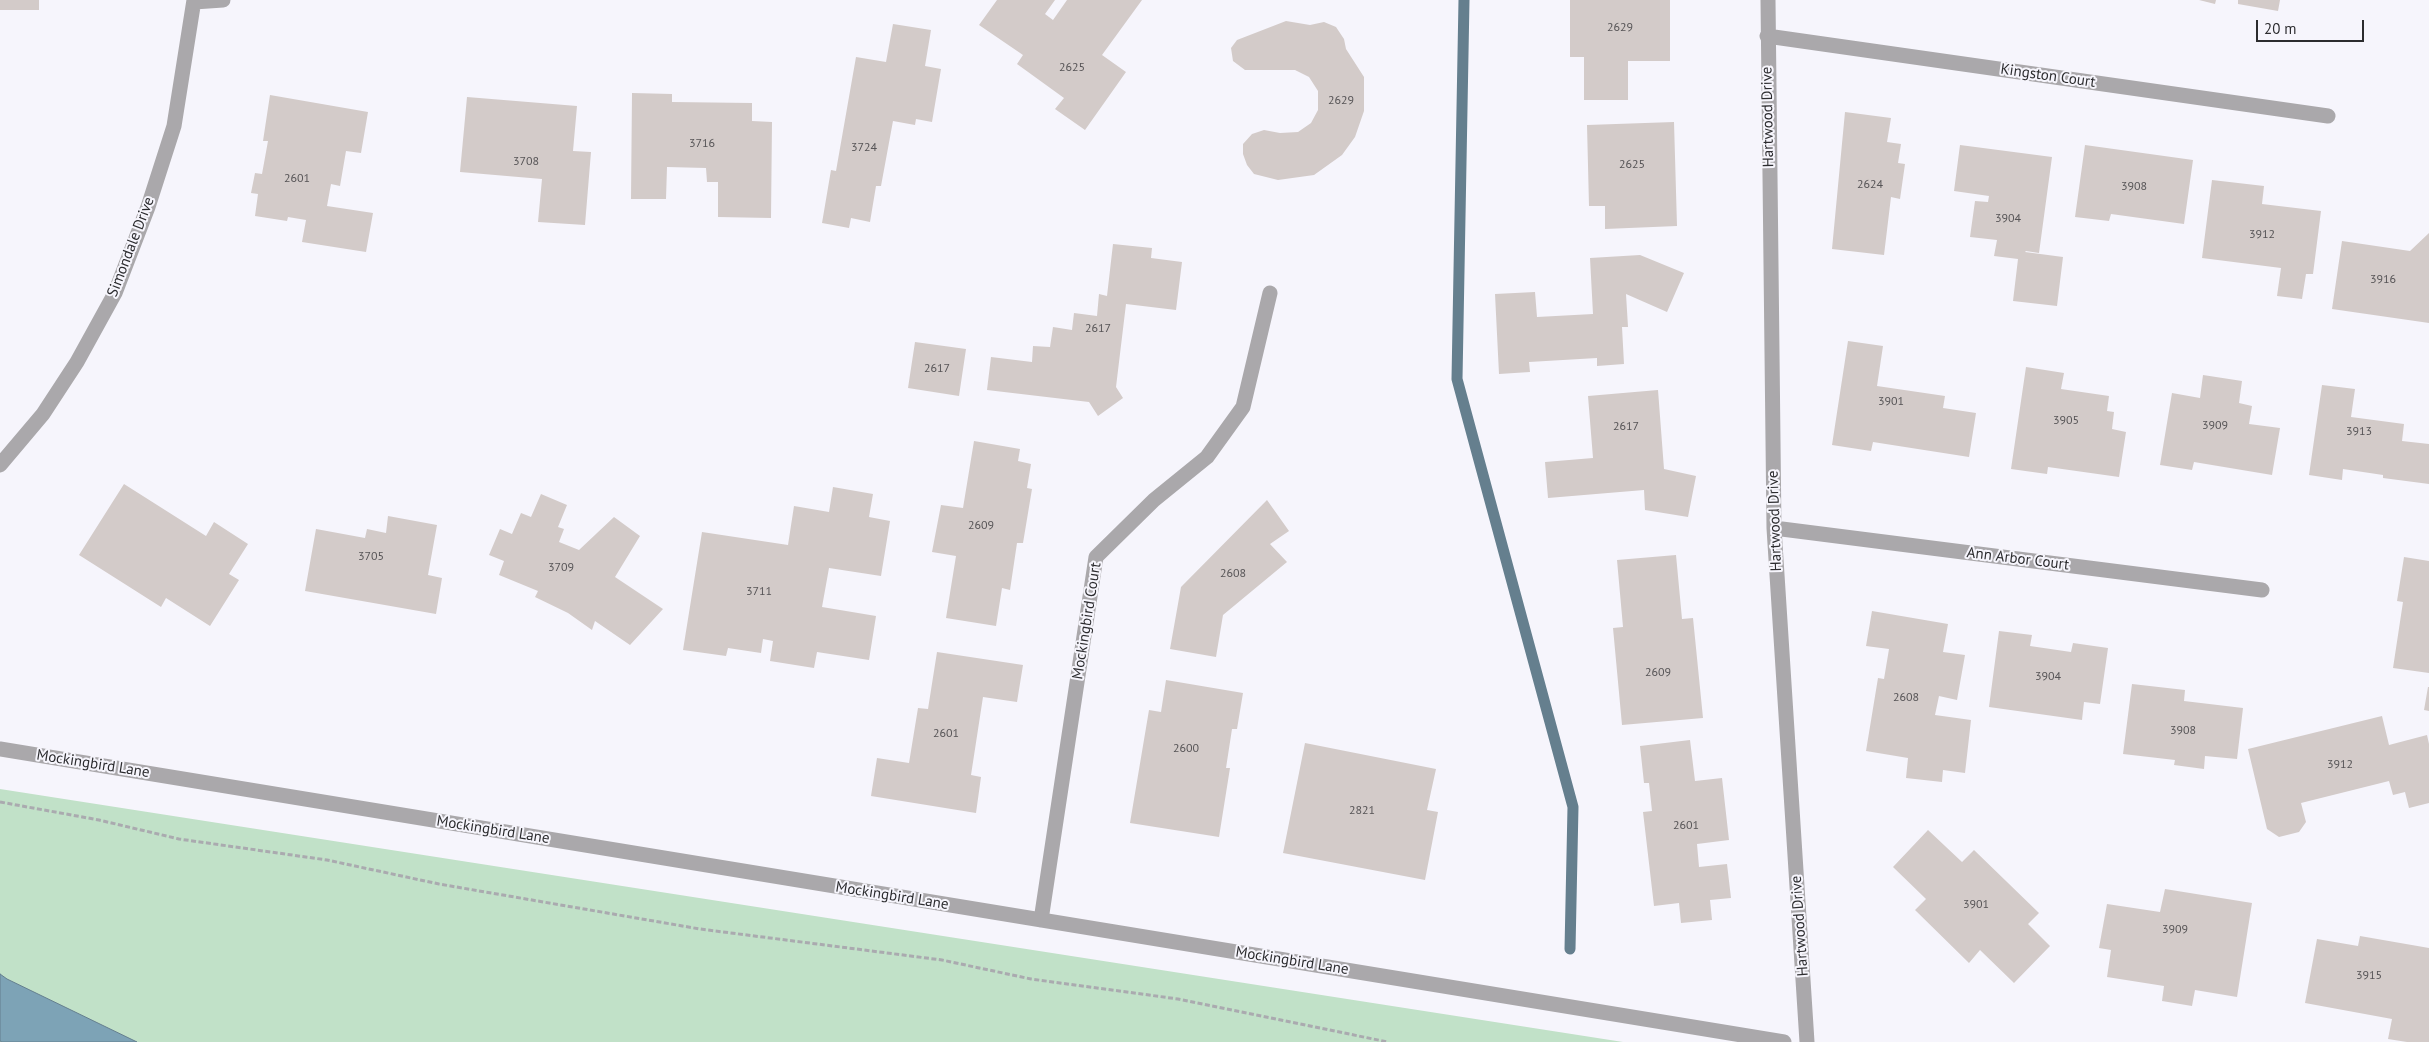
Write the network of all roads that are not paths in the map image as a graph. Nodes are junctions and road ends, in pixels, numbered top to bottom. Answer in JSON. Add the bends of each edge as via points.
{"nodes":[{"id":1,"x":223,"y":0,"type":"edge"},
{"id":2,"x":1768,"y":0,"type":"edge"},
{"id":3,"x":194,"y":1,"type":"edge"},
{"id":4,"x":1767,"y":36,"type":"junction"},
{"id":5,"x":2328,"y":116,"type":"dead end"},
{"id":6,"x":1270,"y":293,"type":"dead end"},
{"id":7,"x":0,"y":465,"type":"edge"},
{"id":8,"x":1774,"y":528,"type":"junction"},
{"id":9,"x":2262,"y":590,"type":"dead end"},
{"id":10,"x":0,"y":749,"type":"edge"},
{"id":11,"x":1040,"y":920,"type":"junction"},
{"id":12,"x":1784,"y":1042,"type":"edge"},
{"id":13,"x":1808,"y":1042,"type":"edge"}],
"edges":[{"from":1,"to":3,"type":"street"},
{"from":2,"to":4,"type":"street","name":"Hartwood Drive"},
{"from":3,"to":7,"type":"street","name":"Simondale Drive","via":[[174,126],[115,293],[77,362],[43,414]]},
{"from":4,"to":5,"type":"street","name":"Kingston Court"},
{"from":4,"to":8,"type":"street","name":"Hartwood Drive"},
{"from":6,"to":11,"type":"street","name":"Mockingbird Court","via":[[1243,407],[1207,457],[1154,500],[1096,557]]},
{"from":8,"to":9,"type":"street","name":"Ann Arbor Court"},
{"from":8,"to":13,"type":"street","name":"Hartwood Drive"},
{"from":10,"to":11,"type":"street","name":"Mockingbird Lane"},
{"from":11,"to":12,"type":"street","name":"Mockingbird Lane"}]}
